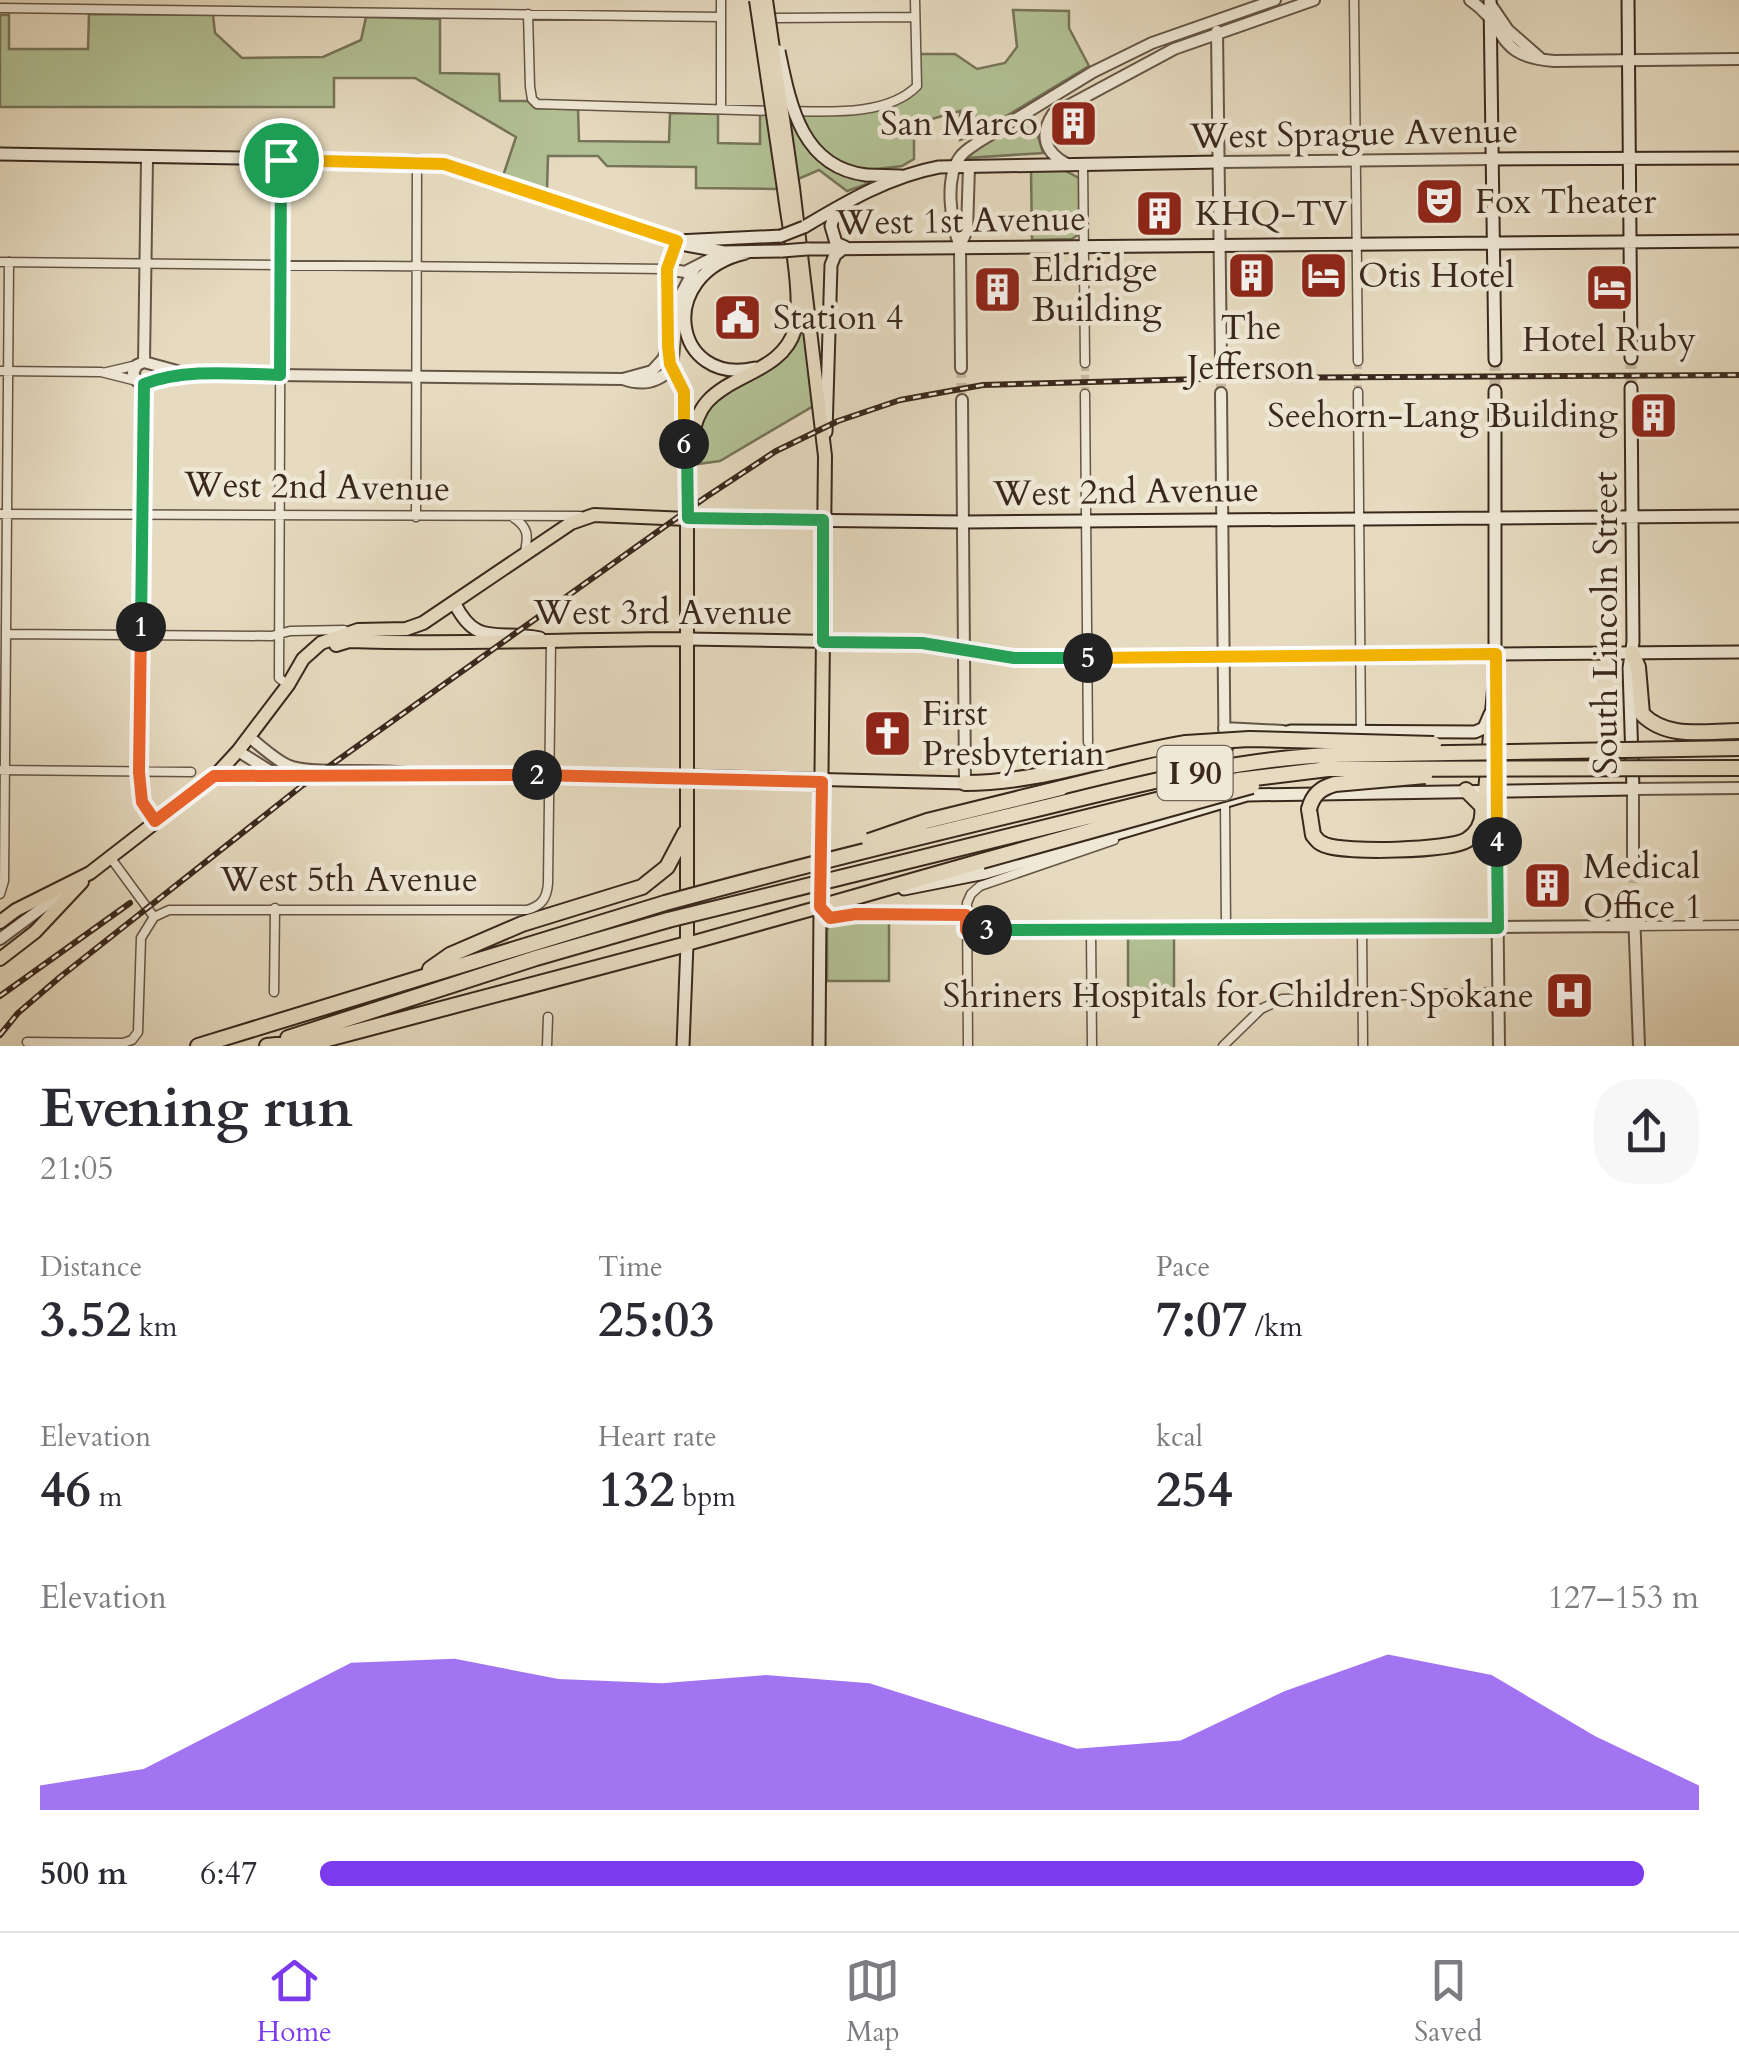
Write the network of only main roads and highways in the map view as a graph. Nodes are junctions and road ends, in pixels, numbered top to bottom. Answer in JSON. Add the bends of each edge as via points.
{"nodes":[{"id":1,"x":756,"y":0,"type":"edge"},
{"id":2,"x":768,"y":0,"type":"edge"},
{"id":3,"x":1628,"y":0,"type":"edge"},
{"id":4,"x":1489,"y":1,"type":"edge"},
{"id":5,"x":0,"y":154,"type":"edge"},
{"id":6,"x":1739,"y":158,"type":"edge"},
{"id":7,"x":1493,"y":159,"type":"junction"},
{"id":8,"x":1629,"y":159,"type":"junction"},
{"id":9,"x":1219,"y":162,"type":"road end"},
{"id":10,"x":905,"y":176,"type":"junction"},
{"id":11,"x":788,"y":188,"type":"junction"},
{"id":12,"x":838,"y":207,"type":"junction"},
{"id":13,"x":677,"y":241,"type":"junction"},
{"id":14,"x":1739,"y":241,"type":"edge"},
{"id":15,"x":1629,"y":242,"type":"junction"},
{"id":16,"x":1494,"y":243,"type":"junction"},
{"id":17,"x":845,"y":248,"type":"junction"},
{"id":18,"x":746,"y":254,"type":"junction"},
{"id":19,"x":668,"y":346,"type":"road end"},
{"id":20,"x":1630,"y":358,"type":"tunnel mouth"},
{"id":21,"x":1494,"y":360,"type":"tunnel mouth"},
{"id":22,"x":764,"y":366,"type":"junction"},
{"id":23,"x":672,"y":368,"type":"road end"},
{"id":24,"x":1631,"y":388,"type":"tunnel mouth"},
{"id":25,"x":1495,"y":391,"type":"tunnel mouth"},
{"id":26,"x":824,"y":456,"type":"junction"},
{"id":27,"x":1739,"y":516,"type":"edge"},
{"id":28,"x":1632,"y":517,"type":"junction"},
{"id":29,"x":688,"y":518,"type":"junction"},
{"id":30,"x":1496,"y":518,"type":"junction"},
{"id":31,"x":823,"y":520,"type":"junction"},
{"id":32,"x":454,"y":604,"type":"junction"},
{"id":33,"x":362,"y":636,"type":"junction"},
{"id":34,"x":687,"y":639,"type":"junction"},
{"id":35,"x":551,"y":640,"type":"junction"},
{"id":36,"x":823,"y":642,"type":"junction"},
{"id":37,"x":1739,"y":652,"type":"edge"},
{"id":38,"x":1632,"y":653,"type":"junction"},
{"id":39,"x":1496,"y":654,"type":"junction"},
{"id":40,"x":1496,"y":690,"type":"junction"},
{"id":41,"x":1739,"y":731,"type":"edge"},
{"id":42,"x":1630,"y":742,"type":"junction"},
{"id":43,"x":1224,"y":748,"type":"joint"},
{"id":44,"x":1739,"y":748,"type":"edge"},
{"id":45,"x":1575,"y":750,"type":"junction"},
{"id":46,"x":1543,"y":766,"type":"junction"},
{"id":47,"x":1739,"y":768,"type":"edge"},
{"id":48,"x":1328,"y":770,"type":"junction"},
{"id":49,"x":214,"y":776,"type":"junction"},
{"id":50,"x":278,"y":776,"type":"road end"},
{"id":51,"x":686,"y":776,"type":"junction"},
{"id":52,"x":822,"y":782,"type":"junction"},
{"id":53,"x":966,"y":783,"type":"joint"},
{"id":54,"x":1597,"y":789,"type":"junction"},
{"id":55,"x":1466,"y":790,"type":"junction"},
{"id":56,"x":1492,"y":790,"type":"junction"},
{"id":57,"x":1482,"y":820,"type":"junction"},
{"id":58,"x":685,"y":833,"type":"junction"},
{"id":59,"x":788,"y":869,"type":"junction"},
{"id":60,"x":90,"y":873,"type":"junction"},
{"id":61,"x":820,"y":907,"type":"junction"},
{"id":62,"x":0,"y":922,"type":"edge"},
{"id":63,"x":687,"y":944,"type":"junction"},
{"id":64,"x":0,"y":959,"type":"edge"},
{"id":65,"x":421,"y":976,"type":"junction"},
{"id":66,"x":198,"y":1046,"type":"edge"},
{"id":67,"x":265,"y":1046,"type":"edge"},
{"id":68,"x":683,"y":1046,"type":"edge"},
{"id":69,"x":819,"y":1046,"type":"edge"}],
"edges":[{"from":1,"to":11,"type":"main road","bridge":true},
{"from":2,"to":10,"type":"main road","bridge":true,"via":[[788,94],[805,137],[831,164],[866,175]]},
{"from":2,"to":11,"type":"main road","bridge":true},
{"from":3,"to":8,"type":"main road"},
{"from":4,"to":7,"type":"main road"},
{"from":5,"to":13,"type":"main road","name":"West 1st Avenue","via":[[444,164]]},
{"from":6,"to":8,"type":"main road","name":"West Sprague Avenue"},
{"from":7,"to":8,"type":"main road","name":"West Sprague Avenue"},
{"from":7,"to":16,"type":"main road"},
{"from":8,"to":15,"type":"main road"},
{"from":9,"to":10,"type":"main road","name":"West Sprague Avenue","via":[[939,166]]},
{"from":10,"to":12,"type":"main road"},
{"from":11,"to":22,"type":"main road","via":[[797,323],[784,351]]},
{"from":11,"to":26,"type":"main road"},
{"from":12,"to":13,"type":"main road","bridge":true,"via":[[781,236]]},
{"from":12,"to":17,"type":"main road","via":[[832,232]]},
{"from":13,"to":18,"type":"main road","name":"West 1st Avenue"},
{"from":14,"to":15,"type":"main road","name":"West 1st Avenue"},
{"from":15,"to":16,"type":"main road","name":"West 1st Avenue"},
{"from":15,"to":20,"type":"main road"},
{"from":16,"to":17,"type":"main road","name":"West 1st Avenue"},
{"from":16,"to":21,"type":"main road"},
{"from":17,"to":18,"type":"main road","name":"West 1st Avenue","bridge":true},
{"from":17,"to":26,"type":"main road","via":[[831,265]]},
{"from":18,"to":22,"type":"main road","via":[[718,262],[698,278],[688,295],[686,328],[700,356],[722,370]]},
{"from":19,"to":23,"type":"main road"},
{"from":22,"to":29,"type":"main road","via":[[723,388],[696,420],[687,452]]},
{"from":24,"to":28,"type":"main road","name":"South Lincoln Street"},
{"from":25,"to":30,"type":"main road"},
{"from":26,"to":31,"type":"main road"},
{"from":27,"to":28,"type":"main road","name":"West 2nd Avenue"},
{"from":28,"to":30,"type":"main road","name":"West 2nd Avenue"},
{"from":28,"to":38,"type":"main road","name":"South Lincoln Street"},
{"from":29,"to":31,"type":"main road","name":"West 2nd Avenue"},
{"from":29,"to":32,"type":"main road","name":"West 2nd Avenue","via":[[594,515],[570,523]]},
{"from":29,"to":34,"type":"main road"},
{"from":30,"to":31,"type":"main road","name":"West 2nd Avenue"},
{"from":30,"to":39,"type":"main road"},
{"from":31,"to":36,"type":"main road"},
{"from":32,"to":33,"type":"main road","via":[[423,623]]},
{"from":32,"to":35,"type":"main road","via":[[474,632]]},
{"from":33,"to":35,"type":"main road","name":"West 3rd Avenue"},
{"from":33,"to":49,"type":"main road","via":[[322,643],[303,658]]},
{"from":34,"to":35,"type":"main road","name":"West 3rd Avenue"},
{"from":34,"to":36,"type":"main road","name":"West 3rd Avenue"},
{"from":34,"to":51,"type":"main road"},
{"from":36,"to":39,"type":"main road","name":"West 3rd Avenue","via":[[922,643],[1014,658]]},
{"from":36,"to":52,"type":"main road"},
{"from":37,"to":38,"type":"main road","name":"West 3rd Avenue"},
{"from":38,"to":39,"type":"main road","name":"West 3rd Avenue"},
{"from":38,"to":41,"type":"highway","via":[[1642,714],[1650,722],[1673,732]]},
{"from":38,"to":42,"type":"main road","name":"South Lincoln Street"},
{"from":39,"to":40,"type":"main road"},
{"from":40,"to":43,"type":"main road","via":[[1478,732],[1291,731]]},
{"from":40,"to":56,"type":"highway"},
{"from":42,"to":54,"type":"main road","via":[[1619,774]]},
{"from":42,"to":54,"type":"main road","name":"South Lincoln Street","via":[[1632,789]]},
{"from":43,"to":59,"type":"highway","bridge":true,"via":[[927,822]]},
{"from":44,"to":45,"type":"highway","number":"I 90","bridge":true},
{"from":45,"to":53,"type":"highway","bridge":true,"via":[[1268,739],[1186,743],[1036,777]]},
{"from":45,"to":59,"type":"highway","number":"I 90","bridge":true,"via":[[1266,759]]},
{"from":46,"to":47,"type":"highway","number":"I 90","bridge":true},
{"from":46,"to":48,"type":"highway","number":"I 90","bridge":true},
{"from":46,"to":57,"type":"highway","bridge":true,"via":[[1335,784],[1312,797],[1309,808],[1313,835],[1342,848],[1456,845]]},
{"from":48,"to":61,"type":"highway","bridge":true},
{"from":48,"to":67,"type":"highway","number":"I 90","bridge":true,"via":[[1206,787],[668,920]]},
{"from":49,"to":50,"type":"main road"},
{"from":49,"to":60,"type":"main road"},
{"from":51,"to":52,"type":"main road"},
{"from":51,"to":58,"type":"main road"},
{"from":52,"to":53,"type":"main road"},
{"from":52,"to":61,"type":"main road"},
{"from":54,"to":56,"type":"main road"},
{"from":55,"to":56,"type":"main road"},
{"from":55,"to":57,"type":"highway","via":[[1482,806]]},
{"from":55,"to":61,"type":"main road","via":[[1254,794],[985,872]]},
{"from":56,"to":57,"type":"highway"},
{"from":58,"to":63,"type":"main road"},
{"from":58,"to":65,"type":"highway","via":[[667,867],[642,887],[522,924],[450,955]]},
{"from":59,"to":65,"type":"highway","number":"I 90","bridge":true},
{"from":60,"to":62,"type":"main road"},
{"from":60,"to":64,"type":"main road"},
{"from":61,"to":63,"type":"main road"},
{"from":61,"to":69,"type":"main road"},
{"from":63,"to":67,"type":"highway","via":[[324,1040]]},
{"from":63,"to":68,"type":"main road"},
{"from":65,"to":66,"type":"highway","number":"I 90"}]}
